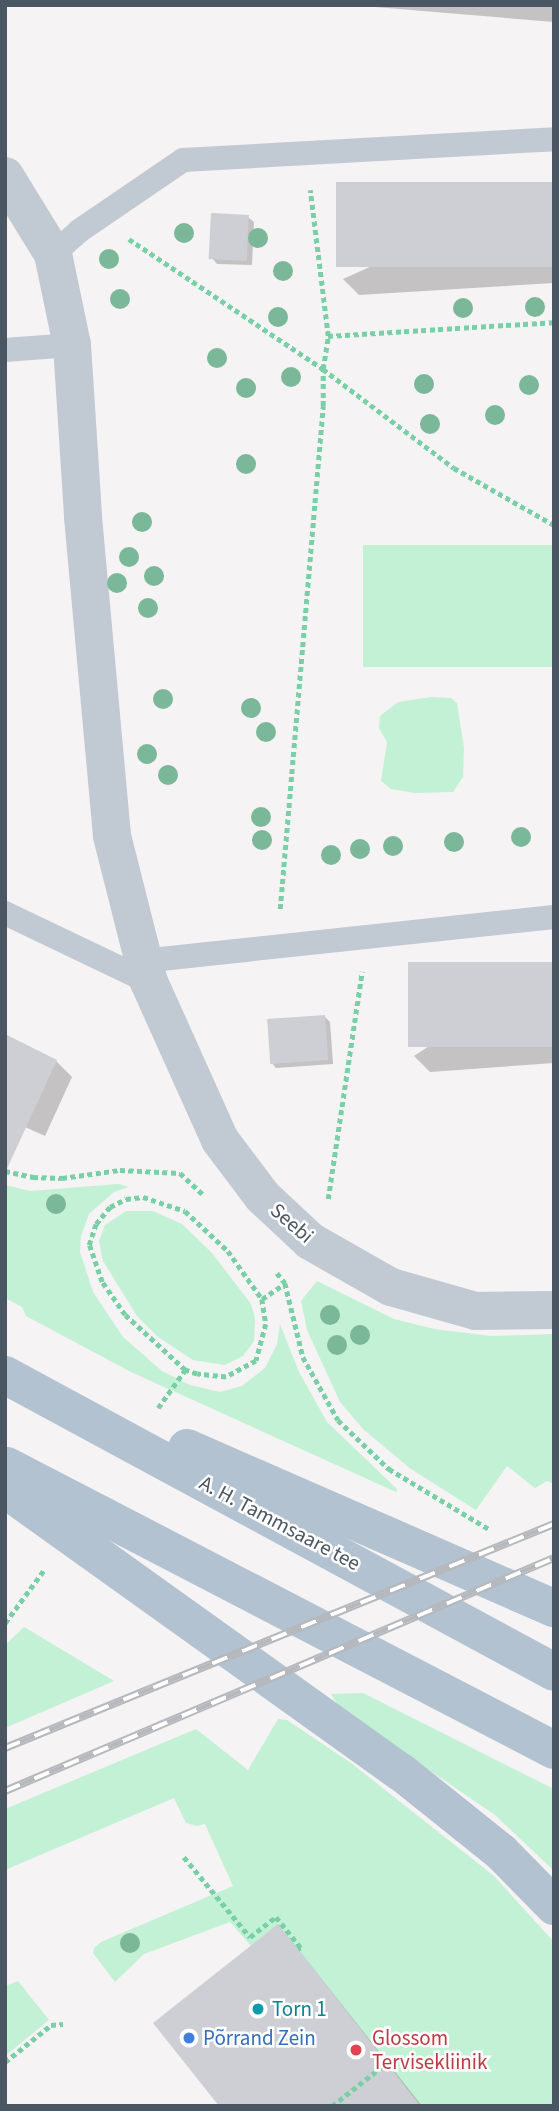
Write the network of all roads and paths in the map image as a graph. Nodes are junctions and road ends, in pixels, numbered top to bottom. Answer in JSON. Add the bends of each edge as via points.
{"nodes":[{"id":1,"x":554,"y":139,"type":"edge"},
{"id":2,"x":306,"y":154,"type":"junction"},
{"id":3,"x":5,"y":176,"type":"edge"},
{"id":4,"x":99,"y":219,"type":"junction"},
{"id":5,"x":53,"y":254,"type":"junction"},
{"id":6,"x":554,"y":322,"type":"edge"},
{"id":7,"x":328,"y":336,"type":"junction"},
{"id":8,"x":72,"y":345,"type":"junction"},
{"id":9,"x":5,"y":350,"type":"edge"},
{"id":10,"x":323,"y":369,"type":"junction"},
{"id":11,"x":554,"y":525,"type":"edge"},
{"id":12,"x":5,"y":914,"type":"edge"},
{"id":13,"x":554,"y":917,"type":"edge"},
{"id":14,"x":367,"y":937,"type":"junction"},
{"id":15,"x":277,"y":947,"type":"junction"},
{"id":16,"x":146,"y":972,"type":"junction"},
{"id":17,"x":5,"y":1171,"type":"edge"},
{"id":18,"x":210,"y":1201,"type":"dead end"},
{"id":19,"x":327,"y":1202,"type":"dead end"},
{"id":20,"x":276,"y":1273,"type":"dead end"},
{"id":21,"x":554,"y":1310,"type":"edge"},
{"id":22,"x":5,"y":1368,"type":"edge"},
{"id":23,"x":185,"y":1370,"type":"junction"},
{"id":24,"x":5,"y":1375,"type":"edge"},
{"id":25,"x":178,"y":1378,"type":"dead end"},
{"id":26,"x":5,"y":1465,"type":"edge"},
{"id":27,"x":5,"y":1489,"type":"edge"},
{"id":28,"x":499,"y":1534,"type":"dead end"},
{"id":29,"x":554,"y":1608,"type":"edge"},
{"id":30,"x":10,"y":1618,"type":"dead end"},
{"id":31,"x":5,"y":1623,"type":"edge"},
{"id":32,"x":554,"y":1672,"type":"edge"},
{"id":33,"x":554,"y":1750,"type":"edge"},
{"id":34,"x":184,"y":1857,"type":"dead end"},
{"id":35,"x":554,"y":1906,"type":"edge"},
{"id":36,"x":298,"y":1949,"type":"dead end"},
{"id":37,"x":63,"y":2024,"type":"dead end"},
{"id":38,"x":5,"y":2062,"type":"edge"},
{"id":39,"x":384,"y":2065,"type":"dead end"},
{"id":40,"x":332,"y":2106,"type":"edge"}],
"edges":[{"from":1,"to":2,"type":"lane"},
{"from":2,"to":4,"type":"lane","via":[[183,160]]},
{"from":2,"to":7,"type":"path"},
{"from":3,"to":5,"type":"street","name":"Seebi"},
{"from":4,"to":5,"type":"lane"},
{"from":4,"to":10,"type":"path"},
{"from":5,"to":8,"type":"street","name":"Seebi"},
{"from":6,"to":7,"type":"path"},
{"from":7,"to":10,"type":"path"},
{"from":8,"to":9,"type":"lane"},
{"from":8,"to":16,"type":"street","name":"Seebi","via":[[112,836]]},
{"from":10,"to":11,"type":"path","via":[[454,468]]},
{"from":10,"to":15,"type":"path"},
{"from":12,"to":16,"type":"lane"},
{"from":13,"to":14,"type":"lane"},
{"from":14,"to":15,"type":"lane"},
{"from":14,"to":19,"type":"path"},
{"from":15,"to":16,"type":"lane"},
{"from":16,"to":21,"type":"street","name":"Seebi","via":[[220,1139],[263,1198],[310,1241],[390,1287],[476,1311]]},
{"from":17,"to":18,"type":"path","via":[[62,1178],[120,1170],[180,1173]]},
{"from":20,"to":28,"type":"path","via":[[285,1283],[303,1357],[338,1420],[389,1469]]},
{"from":22,"to":29,"type":"main road"},
{"from":23,"to":23,"type":"path","via":[[125,1315],[102,1282],[89,1245],[96,1224],[110,1207],[125,1199],[143,1197],[185,1211],[228,1251],[262,1299],[266,1324],[256,1361],[226,1377]]},
{"from":23,"to":25,"type":"path"},
{"from":24,"to":32,"type":"main road","name":"A. H. Tammsaare tee"},
{"from":26,"to":33,"type":"main road"},
{"from":27,"to":35,"type":"main road","via":[[401,1772],[501,1852]]},
{"from":30,"to":31,"type":"path"},
{"from":34,"to":36,"type":"path","via":[[250,1937],[276,1917]]},
{"from":37,"to":38,"type":"path","via":[[51,2025]]},
{"from":39,"to":40,"type":"path"}]}
